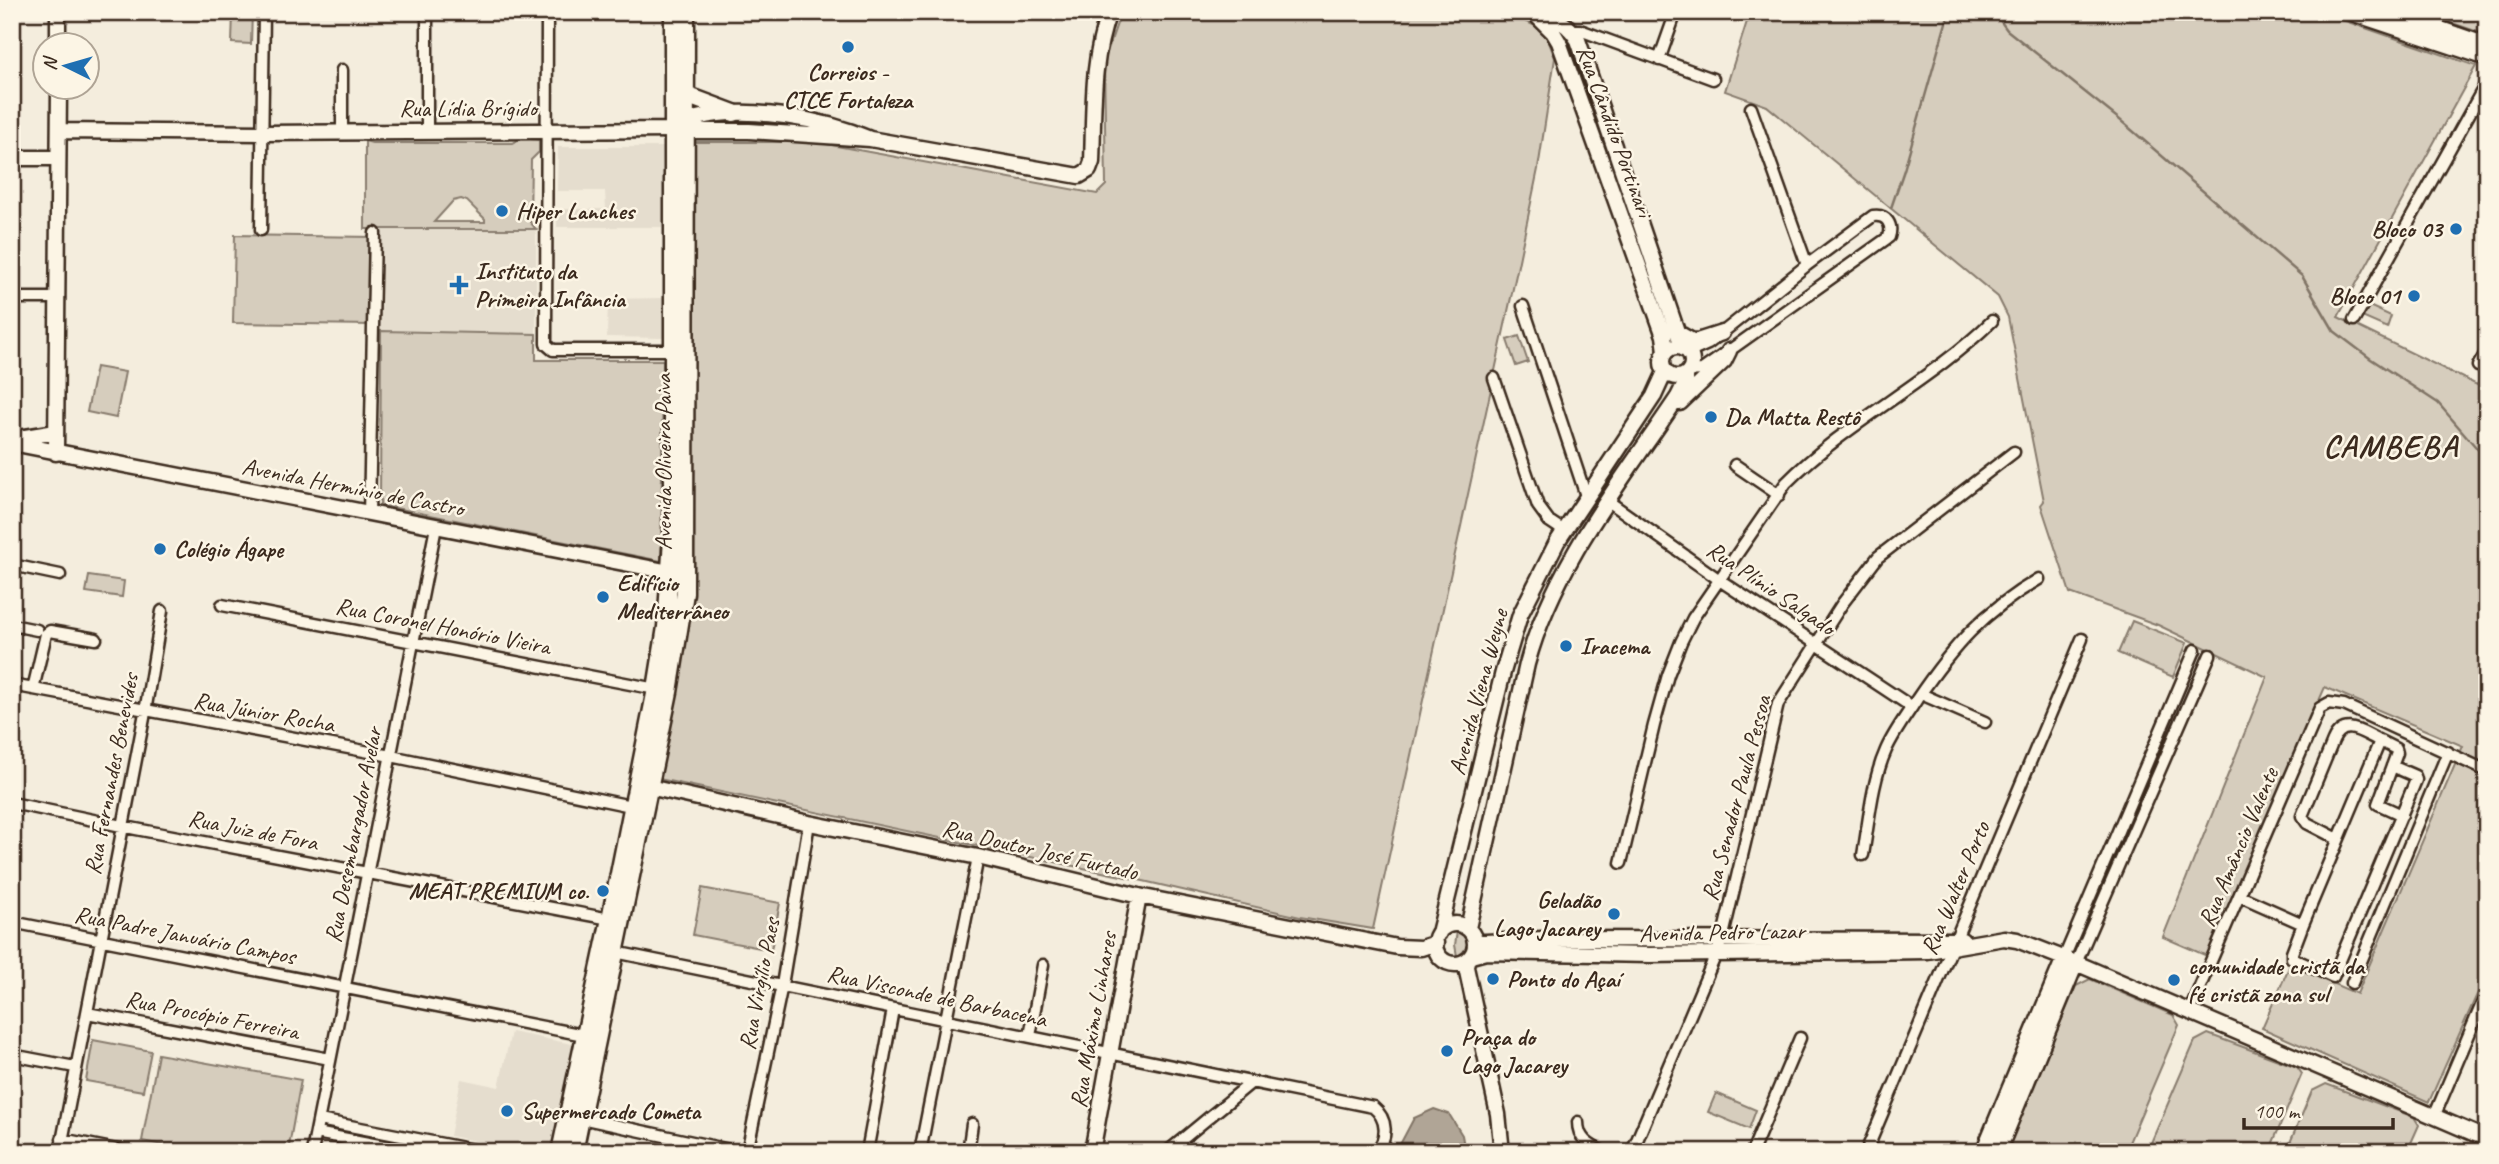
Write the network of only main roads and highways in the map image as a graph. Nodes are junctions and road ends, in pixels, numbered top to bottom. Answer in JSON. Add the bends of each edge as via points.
{"nodes":[{"id":1,"x":673,"y":12,"type":"edge"},
{"id":2,"x":686,"y":12,"type":"edge"},
{"id":3,"x":686,"y":95,"type":"junction"},
{"id":4,"x":734,"y":113,"type":"road end"},
{"id":5,"x":681,"y":128,"type":"junction"},
{"id":6,"x":678,"y":573,"type":"junction"},
{"id":7,"x":642,"y":786,"type":"junction"},
{"id":8,"x":591,"y":1036,"type":"junction"},
{"id":9,"x":560,"y":1152,"type":"edge"},
{"id":10,"x":574,"y":1152,"type":"edge"}],
"edges":[{"from":1,"to":5,"type":"main road","name":"Avenida Oliveira Paiva"},
{"from":2,"to":3,"type":"main road","name":"Avenida Oliveira Paiva"},
{"from":3,"to":4,"type":"main road"},
{"from":3,"to":5,"type":"main road","name":"Avenida Oliveira Paiva"},
{"from":5,"to":6,"type":"main road","name":"Avenida Oliveira Paiva"},
{"from":5,"to":6,"type":"main road","name":"Avenida Oliveira Paiva","via":[[673,350],[673,524]]},
{"from":6,"to":7,"type":"main road","name":"Avenida Oliveira Paiva"},
{"from":6,"to":7,"type":"main road","name":"Avenida Oliveira Paiva","via":[[679,642]]},
{"from":7,"to":8,"type":"main road","name":"Avenida Oliveira Paiva","via":[[615,952]]},
{"from":7,"to":8,"type":"main road","name":"Avenida Oliveira Paiva","via":[[631,806]]},
{"from":8,"to":9,"type":"main road","name":"Avenida Oliveira Paiva"},
{"from":8,"to":10,"type":"main road","name":"Avenida Oliveira Paiva"}]}
